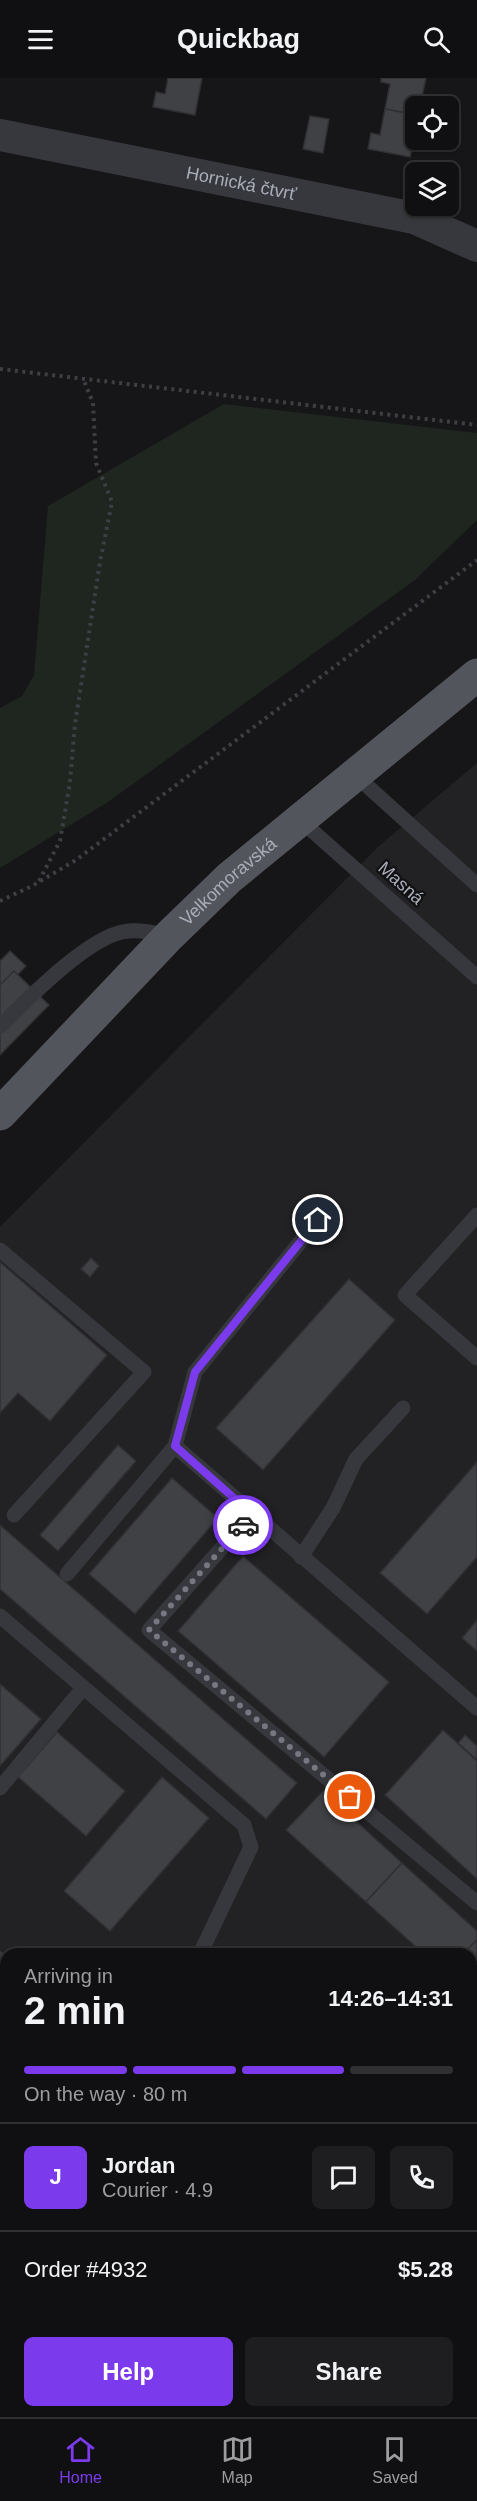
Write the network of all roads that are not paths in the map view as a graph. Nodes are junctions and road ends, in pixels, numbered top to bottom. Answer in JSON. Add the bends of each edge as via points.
{"nodes":[{"id":1,"x":0,"y":135,"type":"edge"},
{"id":2,"x":477,"y":245,"type":"edge"},
{"id":3,"x":477,"y":675,"type":"edge"},
{"id":4,"x":354,"y":774,"type":"junction"},
{"id":5,"x":299,"y":819,"type":"junction"},
{"id":6,"x":477,"y":885,"type":"edge"},
{"id":7,"x":168,"y":937,"type":"junction"},
{"id":8,"x":477,"y":977,"type":"edge"},
{"id":9,"x":0,"y":1026,"type":"edge"},
{"id":10,"x":0,"y":1114,"type":"edge"},
{"id":11,"x":477,"y":1215,"type":"edge"},
{"id":12,"x":318,"y":1220,"type":"dead end"},
{"id":13,"x":0,"y":1250,"type":"edge"},
{"id":14,"x":477,"y":1358,"type":"edge"},
{"id":15,"x":403,"y":1408,"type":"dead end"},
{"id":16,"x":175,"y":1446,"type":"junction"},
{"id":17,"x":252,"y":1514,"type":"junction"},
{"id":18,"x":14,"y":1515,"type":"dead end"},
{"id":19,"x":302,"y":1557,"type":"junction"},
{"id":20,"x":67,"y":1574,"type":"dead end"},
{"id":21,"x":0,"y":1616,"type":"edge"},
{"id":22,"x":83,"y":1688,"type":"junction"},
{"id":23,"x":477,"y":1708,"type":"edge"},
{"id":24,"x":0,"y":1788,"type":"edge"},
{"id":25,"x":477,"y":1903,"type":"edge"},
{"id":26,"x":203,"y":1948,"type":"edge"}],
"edges":[{"from":1,"to":2,"type":"street","name":"Hornická čtvrť","via":[[414,218]]},
{"from":3,"to":4,"type":"main road","name":"Velkomoravská"},
{"from":4,"to":5,"type":"main road","name":"Velkomoravská"},
{"from":4,"to":6,"type":"lane"},
{"from":5,"to":7,"type":"main road","name":"Velkomoravská","via":[[229,878]]},
{"from":5,"to":8,"type":"lane","name":"Masná"},
{"from":7,"to":9,"type":"lane","via":[[142,930],[120,932],[86,950]]},
{"from":7,"to":10,"type":"main road","name":"Velkomoravská"},
{"from":11,"to":14,"type":"lane","via":[[405,1295]]},
{"from":12,"to":16,"type":"lane","via":[[195,1372]]},
{"from":13,"to":18,"type":"lane","via":[[144,1372]]},
{"from":15,"to":19,"type":"lane","via":[[356,1459],[333,1508]]},
{"from":16,"to":17,"type":"lane"},
{"from":16,"to":20,"type":"lane"},
{"from":17,"to":19,"type":"lane"},
{"from":17,"to":25,"type":"lane","via":[[149,1630]]},
{"from":19,"to":23,"type":"lane"},
{"from":21,"to":22,"type":"lane"},
{"from":22,"to":24,"type":"lane"},
{"from":22,"to":26,"type":"lane","via":[[244,1825],[251,1847]]}]}
